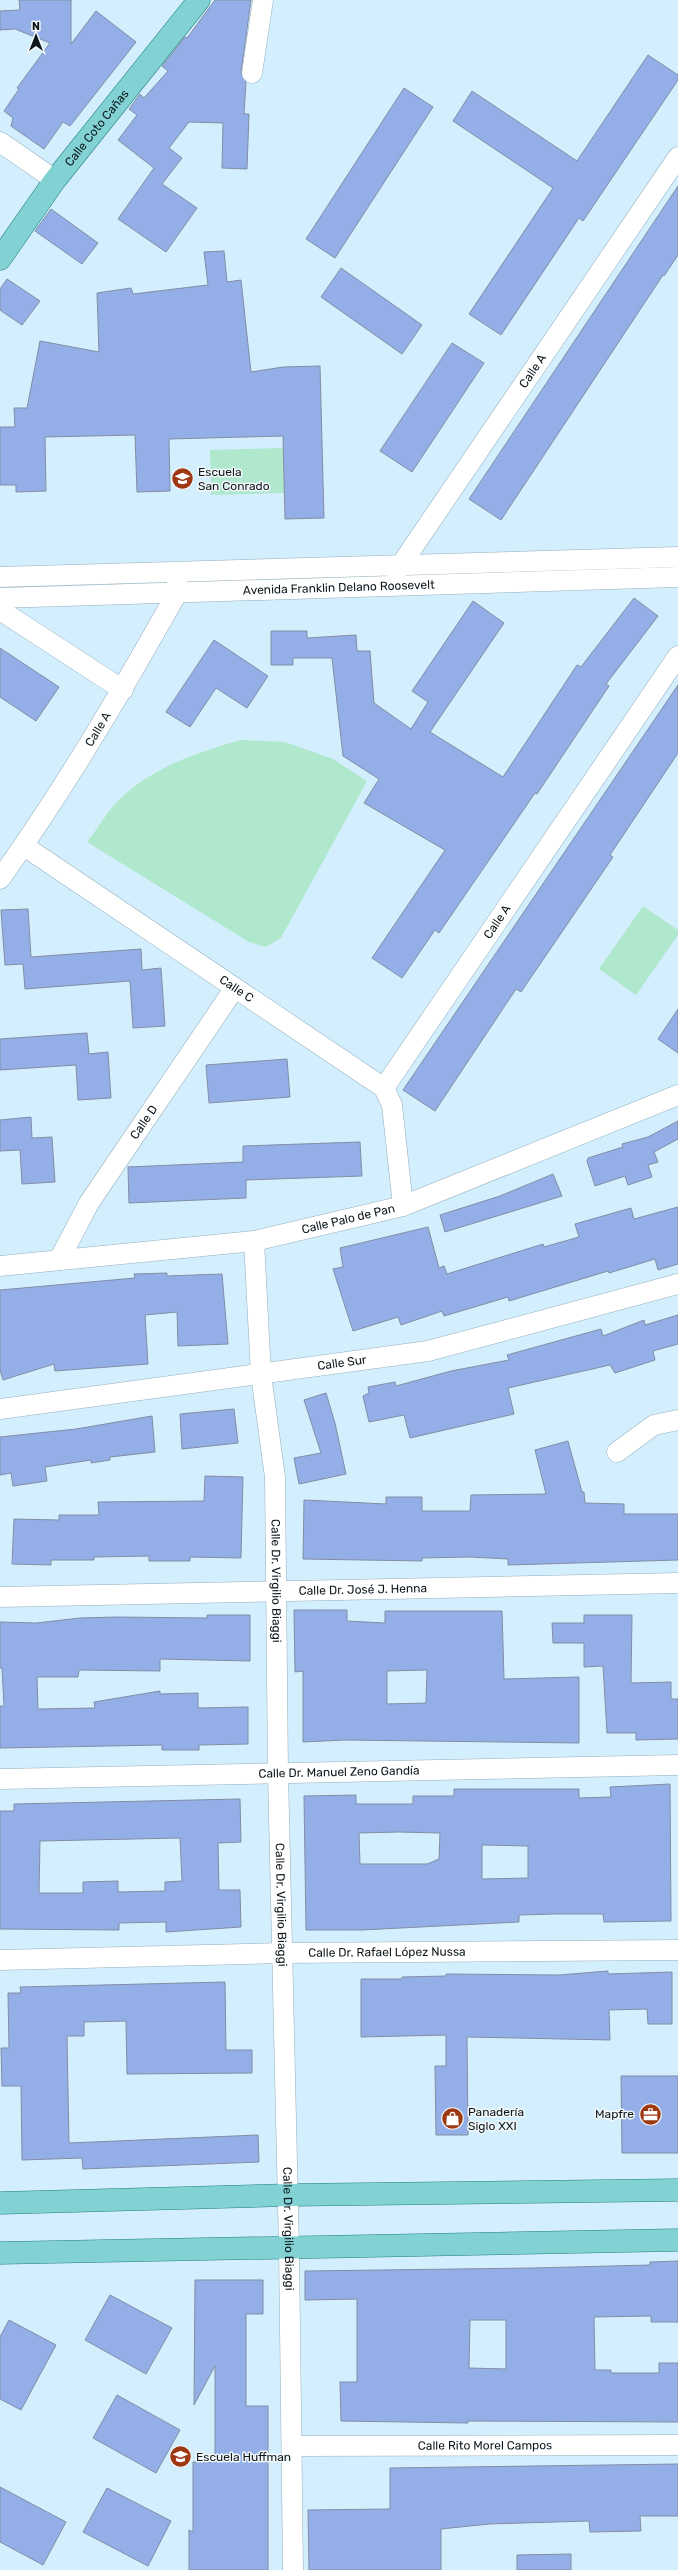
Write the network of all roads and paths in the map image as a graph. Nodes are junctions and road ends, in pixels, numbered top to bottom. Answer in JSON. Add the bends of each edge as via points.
{"nodes":[{"id":1,"x":200,"y":0,"type":"edge"},
{"id":2,"x":263,"y":0,"type":"edge"},
{"id":3,"x":252,"y":73,"type":"dead end"},
{"id":4,"x":0,"y":142,"type":"edge"},
{"id":5,"x":678,"y":157,"type":"edge"},
{"id":6,"x":55,"y":180,"type":"junction"},
{"id":7,"x":0,"y":259,"type":"edge"},
{"id":8,"x":678,"y":557,"type":"edge"},
{"id":9,"x":401,"y":565,"type":"junction"},
{"id":10,"x":176,"y":572,"type":"junction"},
{"id":11,"x":0,"y":577,"type":"edge"},
{"id":12,"x":678,"y":577,"type":"edge"},
{"id":13,"x":389,"y":586,"type":"junction"},
{"id":14,"x":176,"y":593,"type":"junction"},
{"id":15,"x":0,"y":598,"type":"edge"},
{"id":16,"x":0,"y":610,"type":"edge"},
{"id":17,"x":678,"y":656,"type":"edge"},
{"id":18,"x":123,"y":690,"type":"junction"},
{"id":19,"x":24,"y":846,"type":"junction"},
{"id":20,"x":0,"y":879,"type":"edge"},
{"id":21,"x":234,"y":989,"type":"junction"},
{"id":22,"x":384,"y":1088,"type":"junction"},
{"id":23,"x":678,"y":1095,"type":"edge"},
{"id":24,"x":403,"y":1206,"type":"junction"},
{"id":25,"x":254,"y":1241,"type":"junction"},
{"id":26,"x":59,"y":1260,"type":"junction"},
{"id":27,"x":0,"y":1266,"type":"edge"},
{"id":28,"x":678,"y":1284,"type":"edge"},
{"id":29,"x":261,"y":1375,"type":"junction"},
{"id":30,"x":0,"y":1409,"type":"edge"},
{"id":31,"x":678,"y":1420,"type":"edge"},
{"id":32,"x":617,"y":1452,"type":"dead end"},
{"id":33,"x":678,"y":1583,"type":"edge"},
{"id":34,"x":275,"y":1592,"type":"junction"},
{"id":35,"x":0,"y":1597,"type":"edge"},
{"id":36,"x":678,"y":1765,"type":"edge"},
{"id":37,"x":278,"y":1773,"type":"junction"},
{"id":38,"x":0,"y":1779,"type":"edge"},
{"id":39,"x":678,"y":1950,"type":"edge"},
{"id":40,"x":283,"y":1953,"type":"junction"},
{"id":41,"x":0,"y":1960,"type":"edge"},
{"id":42,"x":678,"y":2190,"type":"edge"},
{"id":43,"x":288,"y":2195,"type":"junction"},
{"id":44,"x":0,"y":2203,"type":"edge"},
{"id":45,"x":678,"y":2240,"type":"edge"},
{"id":46,"x":289,"y":2248,"type":"junction"},
{"id":47,"x":0,"y":2253,"type":"edge"},
{"id":48,"x":678,"y":2445,"type":"edge"},
{"id":49,"x":292,"y":2446,"type":"junction"},
{"id":50,"x":293,"y":2570,"type":"edge"}],
"edges":[{"from":1,"to":6,"type":"main road","name":"Calle Coto Cañas"},
{"from":2,"to":3,"type":"street"},
{"from":4,"to":6,"type":"street"},
{"from":5,"to":9,"type":"street","name":"Calle A"},
{"from":6,"to":7,"type":"main road","name":"Calle Coto Cañas"},
{"from":8,"to":9,"type":"street","name":"Avenida Franklin Delano Roosevelt"},
{"from":9,"to":10,"type":"street","name":"Avenida Franklin Delano Roosevelt"},
{"from":9,"to":13,"type":"street","name":"Calle A"},
{"from":10,"to":11,"type":"street","name":"Avenida Franklin Delano Roosevelt"},
{"from":10,"to":14,"type":"street","name":"Calle A"},
{"from":12,"to":13,"type":"street","name":"Avenida Franklin Delano Roosevelt"},
{"from":13,"to":14,"type":"street","name":"Avenida Franklin Delano Roosevelt"},
{"from":14,"to":15,"type":"street","name":"Avenida Franklin Delano Roosevelt"},
{"from":14,"to":18,"type":"street","name":"Calle A"},
{"from":16,"to":18,"type":"street"},
{"from":17,"to":22,"type":"street","name":"Calle A"},
{"from":18,"to":19,"type":"street","name":"Calle A"},
{"from":19,"to":20,"type":"street","name":"Calle A"},
{"from":19,"to":21,"type":"street","name":"Calle C"},
{"from":21,"to":22,"type":"street","name":"Calle C"},
{"from":21,"to":26,"type":"street","name":"Calle D","via":[[89,1203]]},
{"from":22,"to":24,"type":"street","via":[[392,1105]]},
{"from":23,"to":24,"type":"street","name":"Calle Palo de Pan"},
{"from":24,"to":25,"type":"street","name":"Calle Palo de Pan"},
{"from":25,"to":26,"type":"street","name":"Calle Palo de Pan"},
{"from":25,"to":29,"type":"street","name":"Calle Dr. Virgilio Biaggi"},
{"from":26,"to":27,"type":"street","name":"Calle Palo de Pan"},
{"from":28,"to":29,"type":"street","name":"Calle Sur","via":[[428,1351]]},
{"from":29,"to":30,"type":"street","name":"Calle Sur"},
{"from":29,"to":34,"type":"street","name":"Calle Dr. Virgilio Biaggi","via":[[275,1477]]},
{"from":31,"to":32,"type":"street","via":[[654,1425]]},
{"from":33,"to":34,"type":"street","name":"Calle Dr. José J. Henna"},
{"from":34,"to":35,"type":"street","name":"Calle Dr. José J. Henna"},
{"from":34,"to":37,"type":"street","name":"Calle Dr. Virgilio Biaggi"},
{"from":36,"to":37,"type":"street","name":"Calle Dr. Manuel Zeno Gandía"},
{"from":37,"to":38,"type":"street","name":"Calle Dr. Manuel Zeno Gandía"},
{"from":37,"to":40,"type":"street","name":"Calle Dr. Virgilio Biaggi"},
{"from":39,"to":40,"type":"street","name":"Calle Dr. Rafael López Nussa"},
{"from":40,"to":41,"type":"street","name":"Calle Dr. Rafael López Nussa"},
{"from":40,"to":43,"type":"street","name":"Calle Dr. Virgilio Biaggi"},
{"from":42,"to":43,"type":"main road"},
{"from":43,"to":44,"type":"main road"},
{"from":43,"to":46,"type":"street","name":"Calle Dr. Virgilio Biaggi"},
{"from":45,"to":46,"type":"main road"},
{"from":46,"to":47,"type":"main road"},
{"from":46,"to":49,"type":"street","name":"Calle Dr. Virgilio Biaggi"},
{"from":48,"to":49,"type":"street","name":"Calle Rito Morel Campos"},
{"from":49,"to":50,"type":"street","name":"Calle Dr. Virgilio Biaggi"}]}
